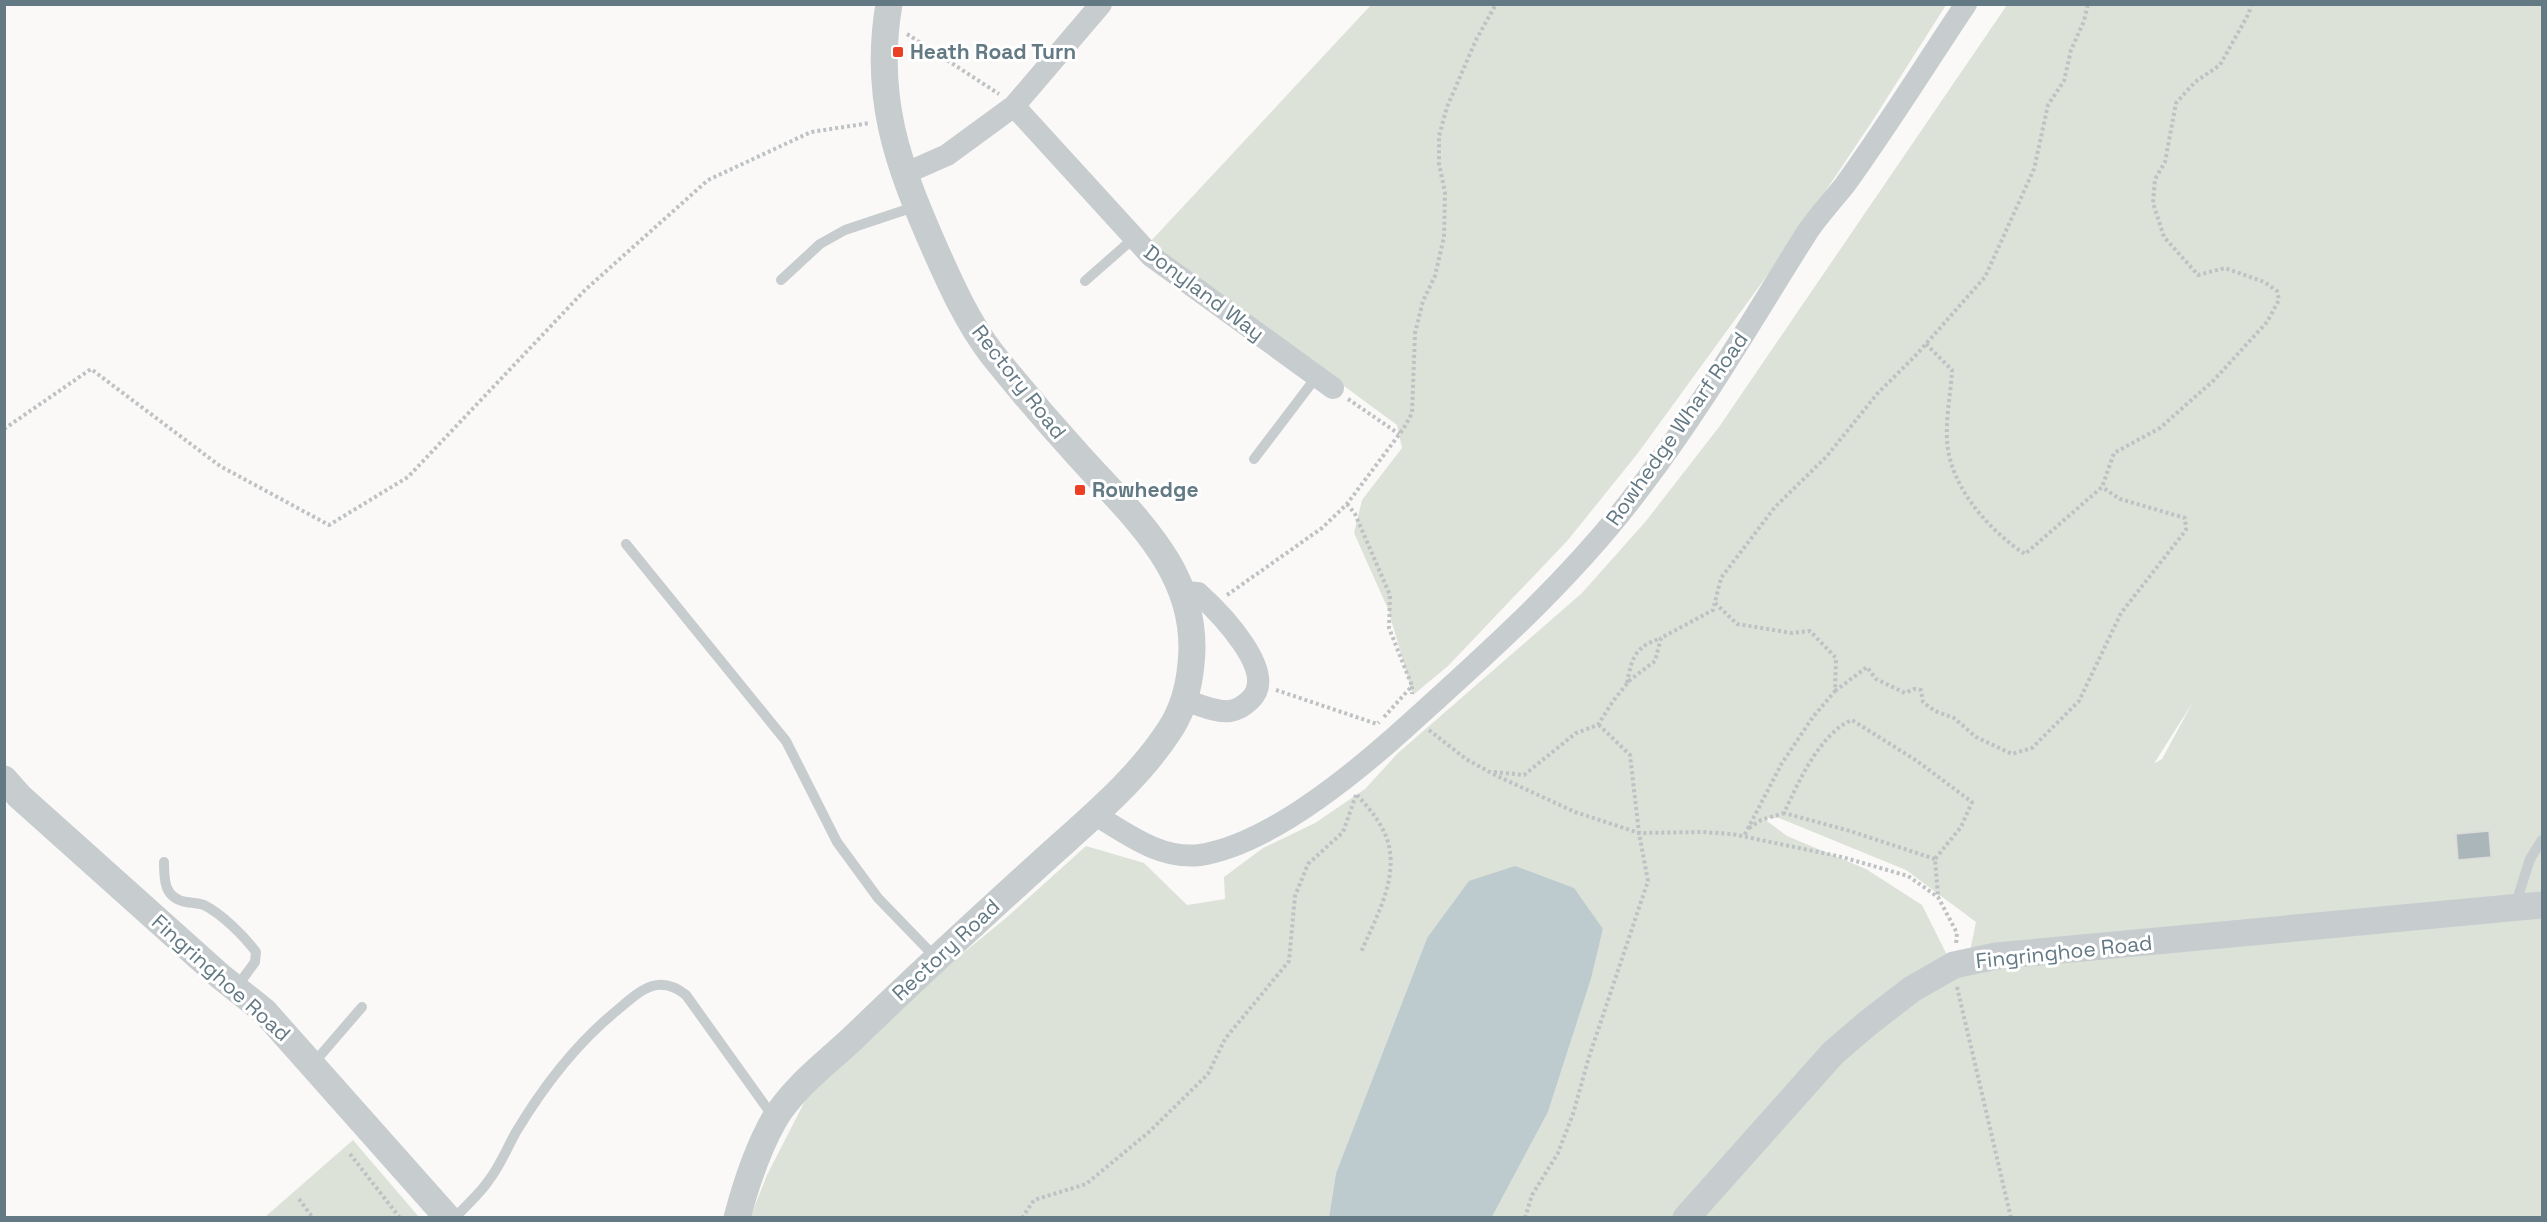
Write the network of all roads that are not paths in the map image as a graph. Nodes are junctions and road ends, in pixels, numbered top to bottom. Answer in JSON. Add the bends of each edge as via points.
{"nodes":[{"id":1,"x":1101,"y":4,"type":"edge"},
{"id":2,"x":1966,"y":4,"type":"edge"},
{"id":3,"x":888,"y":13,"type":"edge"},
{"id":4,"x":1015,"y":105,"type":"junction"},
{"id":5,"x":904,"y":174,"type":"junction"},
{"id":6,"x":917,"y":206,"type":"junction"},
{"id":7,"x":1134,"y":238,"type":"junction"},
{"id":8,"x":781,"y":280,"type":"dead end"},
{"id":9,"x":1085,"y":282,"type":"dead end"},
{"id":10,"x":1325,"y":382,"type":"joint"},
{"id":11,"x":1254,"y":459,"type":"dead end"},
{"id":12,"x":626,"y":544,"type":"dead end"},
{"id":13,"x":1184,"y":592,"type":"junction"},
{"id":14,"x":1184,"y":700,"type":"junction"},
{"id":15,"x":4,"y":778,"type":"edge"},
{"id":16,"x":1094,"y":813,"type":"junction"},
{"id":17,"x":2542,"y":840,"type":"edge"},
{"id":18,"x":164,"y":862,"type":"dead end"},
{"id":19,"x":2542,"y":905,"type":"edge"},
{"id":20,"x":2515,"y":906,"type":"junction"},
{"id":21,"x":936,"y":958,"type":"junction"},
{"id":22,"x":236,"y":989,"type":"junction"},
{"id":23,"x":362,"y":1007,"type":"dead end"},
{"id":24,"x":312,"y":1065,"type":"junction"},
{"id":25,"x":775,"y":1119,"type":"junction"},
{"id":26,"x":448,"y":1218,"type":"edge"},
{"id":27,"x":455,"y":1218,"type":"edge"},
{"id":28,"x":737,"y":1218,"type":"edge"},
{"id":29,"x":1686,"y":1218,"type":"edge"}],
"edges":[{"from":1,"to":4,"type":"street"},
{"from":2,"to":16,"type":"street","name":"Rowhedge Wharf Road","via":[[1843,187],[1810,228],[1758,314],[1642,485],[1547,595],[1420,714],[1350,788],[1263,832],[1198,855],[1165,853],[1132,838]]},
{"from":3,"to":5,"type":"street","name":"Rectory Road","via":[[884,79],[889,120]]},
{"from":4,"to":5,"type":"street","via":[[947,155]]},
{"from":4,"to":7,"type":"street","name":"Donyland Way"},
{"from":5,"to":6,"type":"street","name":"Rectory Road"},
{"from":6,"to":8,"type":"lane","via":[[820,244]]},
{"from":6,"to":13,"type":"street","name":"Rectory Road","via":[[949,281],[989,349],[1053,428],[1163,551]]},
{"from":7,"to":9,"type":"lane"},
{"from":7,"to":10,"type":"street","name":"Donyland Way","via":[[1151,256]]},
{"from":10,"to":11,"type":"lane"},
{"from":12,"to":21,"type":"lane","via":[[786,741],[837,843],[878,898]]},
{"from":13,"to":14,"type":"street","name":"Rectory Road","via":[[1191,629],[1191,663]]},
{"from":13,"to":14,"type":"street","via":[[1198,593],[1244,645],[1257,670],[1258,684],[1255,696],[1230,711]]},
{"from":14,"to":16,"type":"street","name":"Rectory Road","via":[[1173,725],[1151,756]]},
{"from":15,"to":22,"type":"street","name":"Fingringhoe Road","via":[[19,796]]},
{"from":16,"to":21,"type":"street","name":"Rectory Road"},
{"from":17,"to":20,"type":"lane","via":[[2530,859]]},
{"from":18,"to":22,"type":"lane","via":[[163,884],[172,897],[204,905],[244,936],[256,952],[255,962]]},
{"from":19,"to":20,"type":"street","name":"Fingringhoe Road"},
{"from":20,"to":29,"type":"street","name":"Fingringhoe Road","via":[[1996,956],[1954,965],[1912,988],[1833,1053]]},
{"from":21,"to":25,"type":"street","name":"Rectory Road","via":[[798,1090]]},
{"from":22,"to":24,"type":"street","name":"Fingringhoe Road","via":[[264,1011]]},
{"from":23,"to":24,"type":"lane"},
{"from":24,"to":26,"type":"street","name":"Fingringhoe Road"},
{"from":25,"to":27,"type":"lane","via":[[686,995],[676,987],[652,984],[587,1035],[540,1094],[489,1180]]},
{"from":25,"to":28,"type":"street","name":"Rectory Road","via":[[747,1179]]}]}
